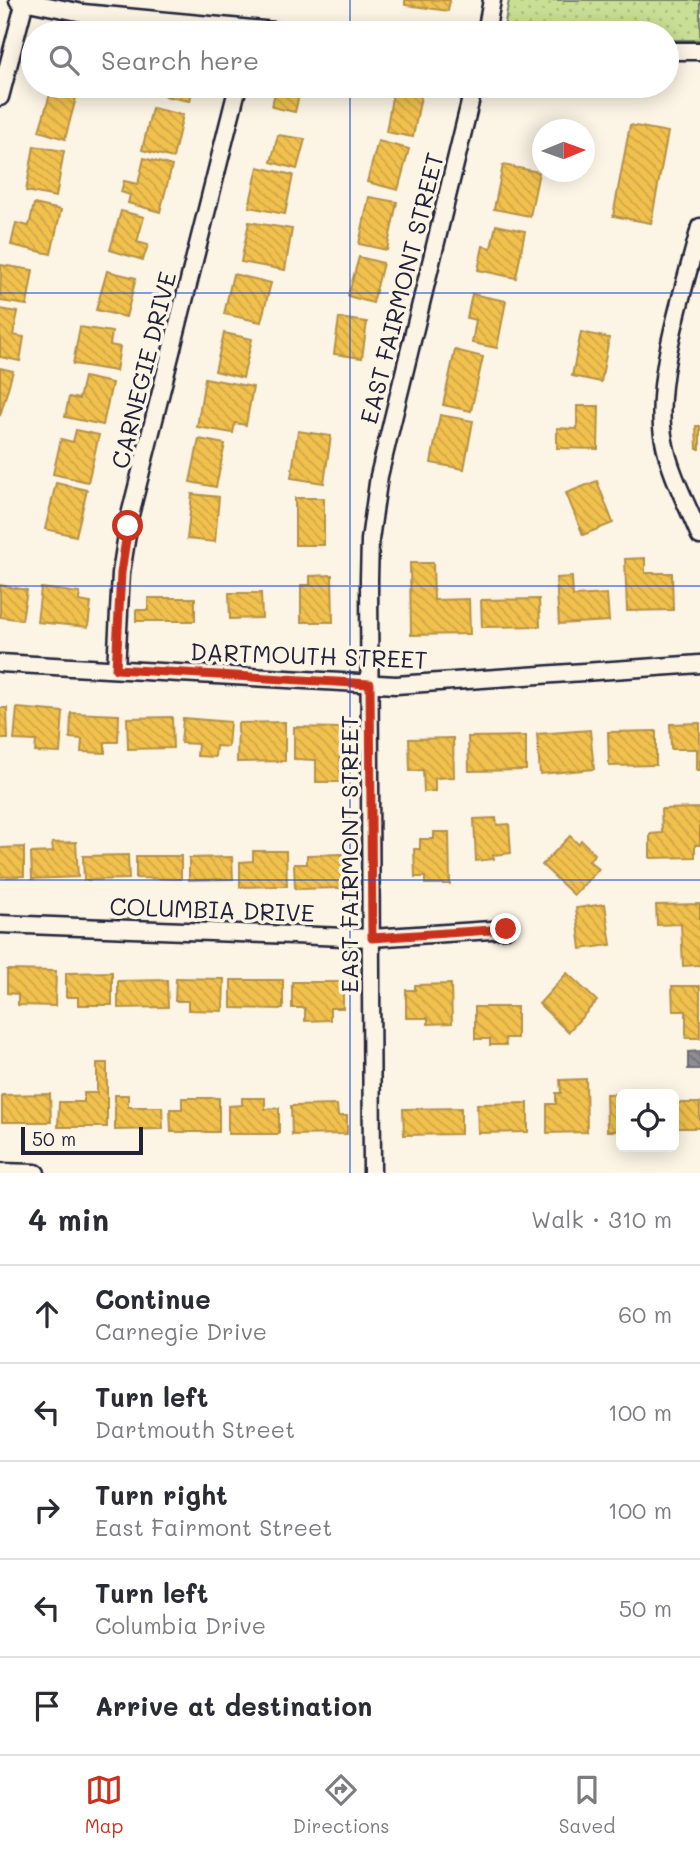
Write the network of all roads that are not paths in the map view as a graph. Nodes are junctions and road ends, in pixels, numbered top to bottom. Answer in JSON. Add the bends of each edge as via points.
{"nodes":[{"id":1,"x":492,"y":0,"type":"edge"},
{"id":2,"x":22,"y":1,"type":"edge"},
{"id":3,"x":158,"y":21,"type":"edge"},
{"id":4,"x":488,"y":21,"type":"edge"},
{"id":5,"x":679,"y":51,"type":"edge"},
{"id":6,"x":700,"y":51,"type":"edge"},
{"id":7,"x":0,"y":97,"type":"edge"},
{"id":8,"x":235,"y":98,"type":"edge"},
{"id":9,"x":471,"y":98,"type":"edge"},
{"id":10,"x":700,"y":227,"type":"edge"},
{"id":11,"x":700,"y":536,"type":"edge"},
{"id":12,"x":0,"y":663,"type":"edge"},
{"id":13,"x":700,"y":664,"type":"edge"},
{"id":14,"x":116,"y":669,"type":"junction"},
{"id":15,"x":370,"y":684,"type":"junction"},
{"id":16,"x":0,"y":924,"type":"edge"},
{"id":17,"x":506,"y":929,"type":"dead end"},
{"id":18,"x":372,"y":938,"type":"junction"},
{"id":19,"x":0,"y":1172,"type":"edge"},
{"id":20,"x":36,"y":1173,"type":"edge"},
{"id":21,"x":372,"y":1173,"type":"edge"}],
"edges":[{"from":1,"to":4,"type":"street"},
{"from":2,"to":3,"type":"street"},
{"from":2,"to":7,"type":"street"},
{"from":5,"to":6,"type":"street"},
{"from":8,"to":14,"type":"street","name":"CARNEGIE DRIVE","via":[[130,515],[121,573]]},
{"from":9,"to":15,"type":"street","name":"EAST FAIRMONT STREET","via":[[376,492],[370,540]]},
{"from":10,"to":11,"type":"street","via":[[667,359],[662,405],[666,449]]},
{"from":12,"to":14,"type":"street","name":"DARTMOUTH STREET"},
{"from":13,"to":15,"type":"street","name":"DARTMOUTH STREET"},
{"from":14,"to":15,"type":"street","name":"DARTMOUTH STREET"},
{"from":15,"to":18,"type":"street","name":"EAST FAIRMONT STREET"},
{"from":16,"to":18,"type":"street","name":"COLUMBIA DRIVE"},
{"from":17,"to":18,"type":"street","name":"COLUMBIA DRIVE"},
{"from":18,"to":21,"type":"street","name":"EAST FAIRMONT STREET"},
{"from":19,"to":20,"type":"street"}]}
